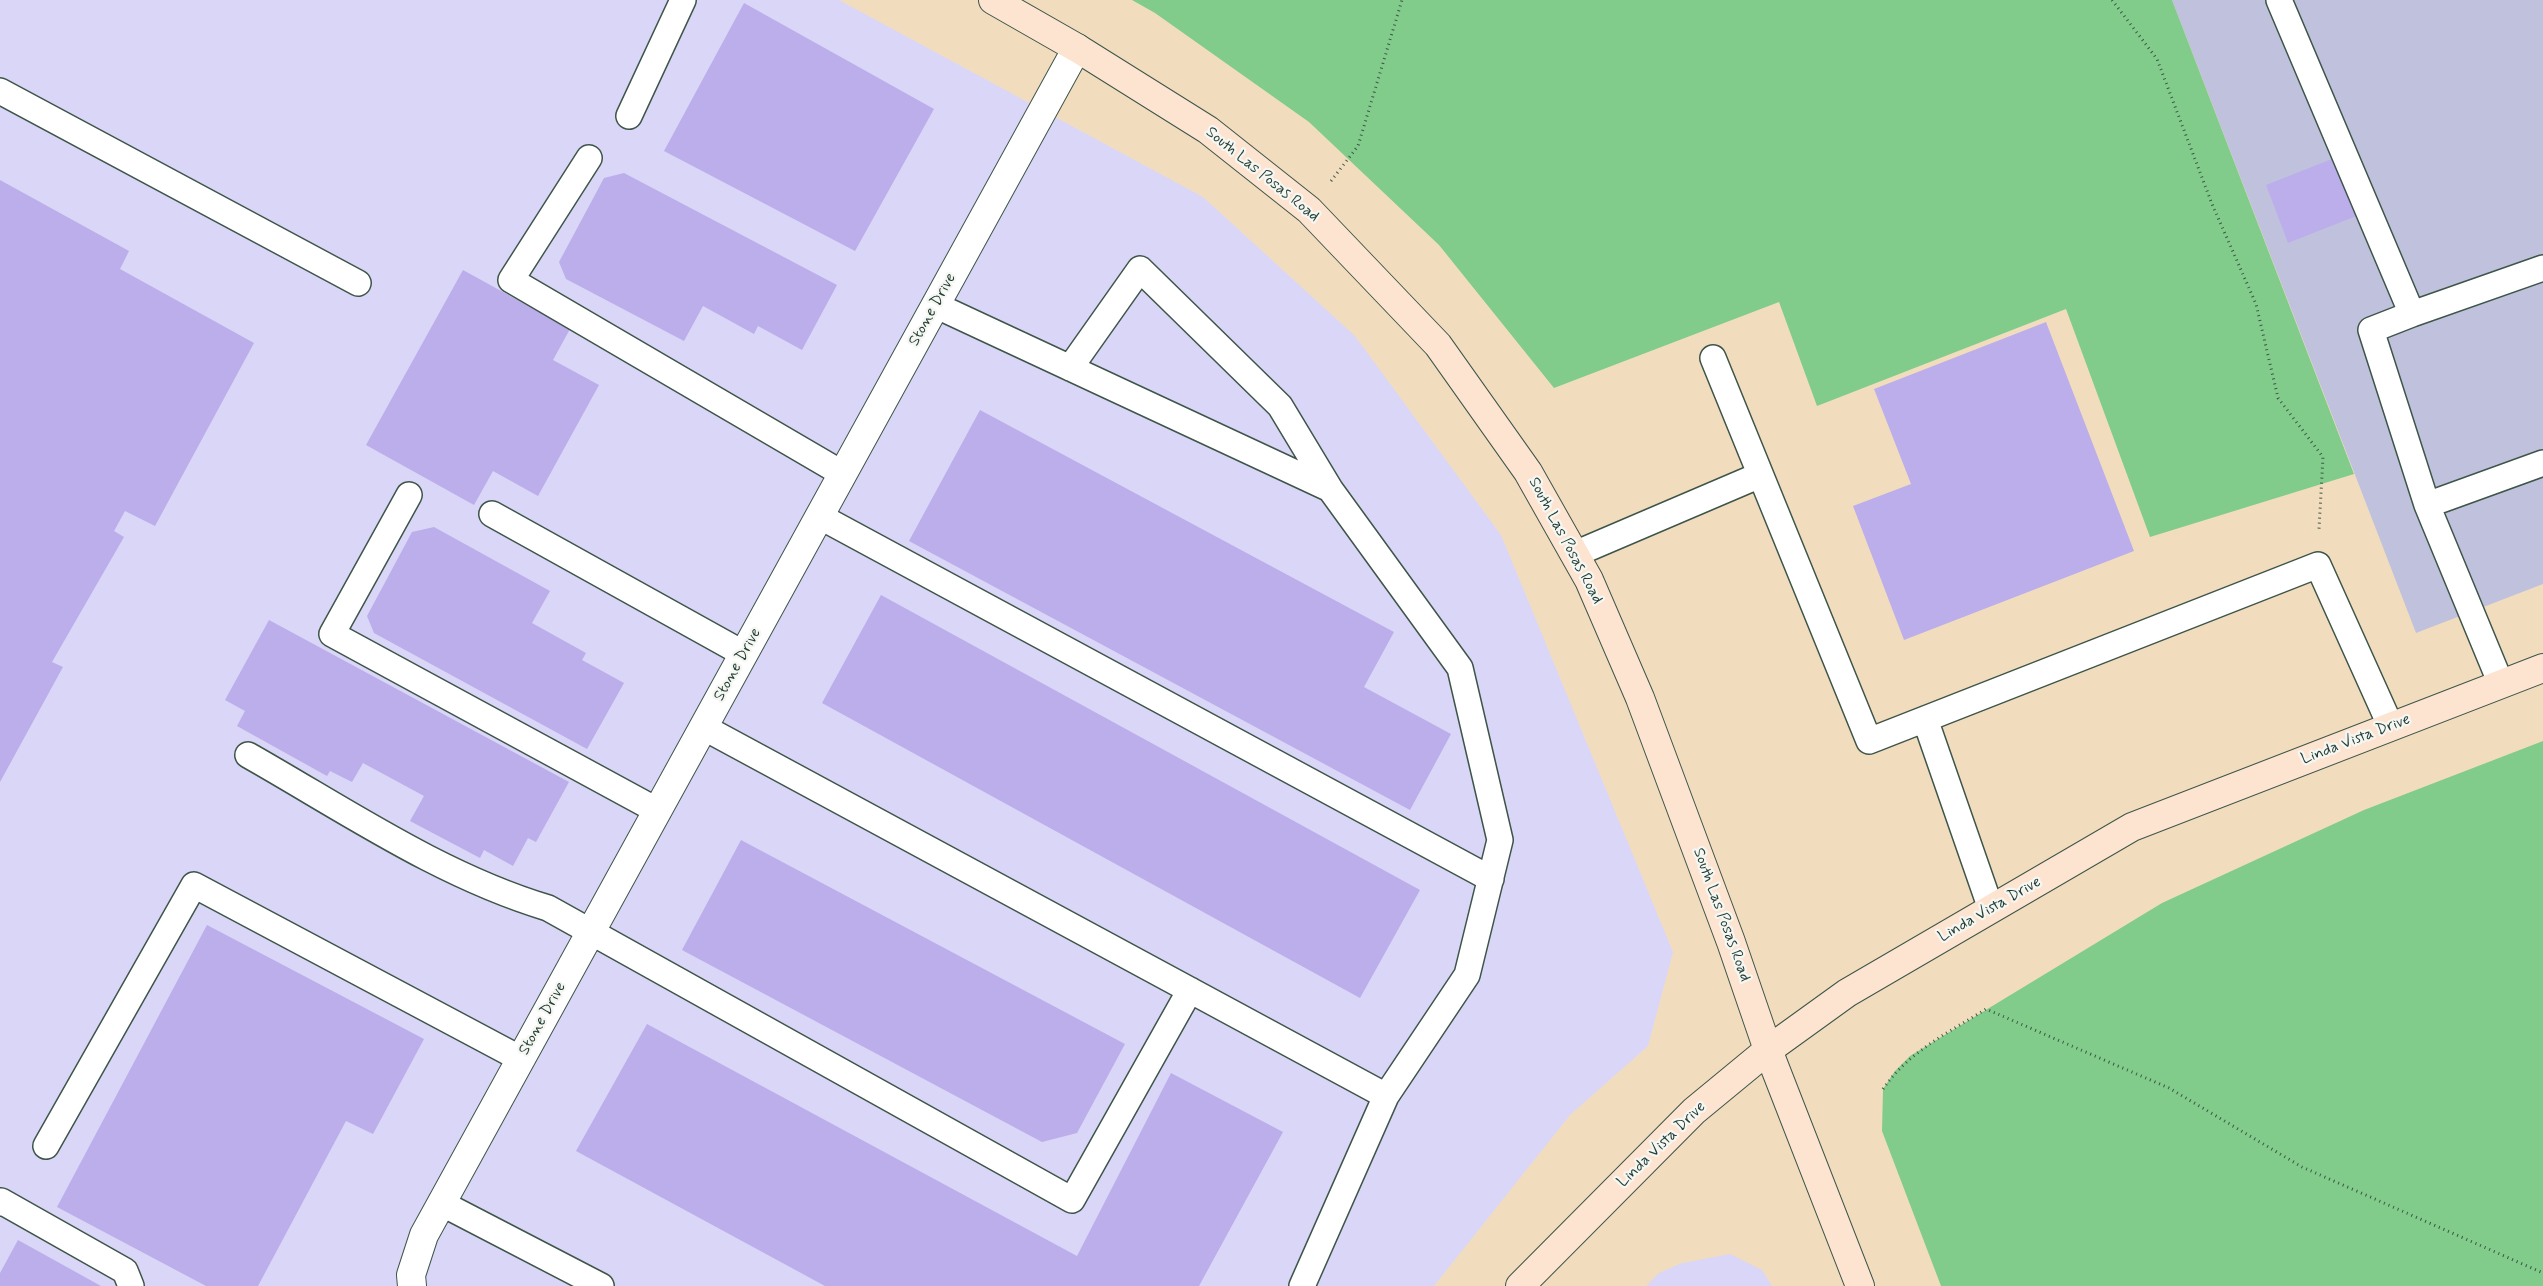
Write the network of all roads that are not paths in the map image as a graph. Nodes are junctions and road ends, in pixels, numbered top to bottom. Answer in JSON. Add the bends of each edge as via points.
{"nodes":[{"id":1,"x":683,"y":0,"type":"edge"},
{"id":2,"x":993,"y":0,"type":"edge"},
{"id":3,"x":2279,"y":0,"type":"edge"},
{"id":4,"x":1077,"y":48,"type":"junction"},
{"id":5,"x":0,"y":91,"type":"edge"},
{"id":6,"x":629,"y":116,"type":"dead end"},
{"id":7,"x":589,"y":158,"type":"dead end"},
{"id":8,"x":2543,"y":268,"type":"edge"},
{"id":9,"x":358,"y":283,"type":"dead end"},
{"id":10,"x":935,"y":305,"type":"junction"},
{"id":11,"x":2412,"y":314,"type":"junction"},
{"id":12,"x":1713,"y":358,"type":"dead end"},
{"id":13,"x":1070,"y":368,"type":"junction"},
{"id":14,"x":2543,"y":463,"type":"edge"},
{"id":15,"x":843,"y":474,"type":"junction"},
{"id":16,"x":1760,"y":474,"type":"junction"},
{"id":17,"x":1330,"y":489,"type":"junction"},
{"id":18,"x":410,"y":495,"type":"dead end"},
{"id":19,"x":2427,"y":505,"type":"junction"},
{"id":20,"x":492,"y":514,"type":"dead end"},
{"id":21,"x":819,"y":516,"type":"junction"},
{"id":22,"x":1575,"y":554,"type":"junction"},
{"id":23,"x":744,"y":654,"type":"junction"},
{"id":24,"x":2543,"y":668,"type":"edge"},
{"id":25,"x":2501,"y":684,"type":"junction"},
{"id":26,"x":1925,"y":719,"type":"junction"},
{"id":27,"x":703,"y":727,"type":"junction"},
{"id":28,"x":2391,"y":727,"type":"junction"},
{"id":29,"x":248,"y":755,"type":"dead end"},
{"id":30,"x":658,"y":811,"type":"junction"},
{"id":31,"x":1491,"y":879,"type":"junction"},
{"id":32,"x":1991,"y":909,"type":"junction"},
{"id":33,"x":591,"y":932,"type":"junction"},
{"id":34,"x":1190,"y":990,"type":"junction"},
{"id":35,"x":1768,"y":1050,"type":"junction"},
{"id":36,"x":520,"y":1059,"type":"junction"},
{"id":37,"x":1386,"y":1096,"type":"junction"},
{"id":38,"x":46,"y":1146,"type":"dead end"},
{"id":39,"x":0,"y":1203,"type":"edge"},
{"id":40,"x":442,"y":1203,"type":"junction"},
{"id":41,"x":131,"y":1286,"type":"edge"},
{"id":42,"x":412,"y":1286,"type":"edge"},
{"id":43,"x":601,"y":1286,"type":"edge"},
{"id":44,"x":1302,"y":1286,"type":"edge"},
{"id":45,"x":1520,"y":1286,"type":"edge"},
{"id":46,"x":1860,"y":1286,"type":"edge"}],
"edges":[{"from":1,"to":6,"type":"lane"},
{"from":2,"to":4,"type":"main road","name":"South Las Posas Road"},
{"from":3,"to":11,"type":"lane"},
{"from":4,"to":10,"type":"street","name":"Stone Drive"},
{"from":4,"to":22,"type":"main road","name":"South Las Posas Road","via":[[1208,130],[1309,210],[1438,345],[1528,472]]},
{"from":5,"to":9,"type":"lane"},
{"from":7,"to":15,"type":"lane","via":[[511,280]]},
{"from":8,"to":11,"type":"lane"},
{"from":10,"to":13,"type":"lane"},
{"from":10,"to":15,"type":"street","name":"Stone Drive"},
{"from":11,"to":19,"type":"lane","via":[[2371,330]]},
{"from":12,"to":16,"type":"lane"},
{"from":13,"to":17,"type":"lane"},
{"from":13,"to":17,"type":"lane","via":[[1140,269],[1280,406]]},
{"from":14,"to":19,"type":"lane"},
{"from":15,"to":21,"type":"street","name":"Stone Drive"},
{"from":16,"to":22,"type":"lane"},
{"from":16,"to":26,"type":"lane","via":[[1870,741]]},
{"from":17,"to":31,"type":"lane","via":[[1460,668],[1500,840]]},
{"from":18,"to":30,"type":"lane","via":[[332,634]]},
{"from":19,"to":25,"type":"lane"},
{"from":20,"to":23,"type":"lane"},
{"from":21,"to":23,"type":"street","name":"Stone Drive"},
{"from":21,"to":31,"type":"lane"},
{"from":22,"to":35,"type":"main road","name":"South Las Posas Road","via":[[1640,698]]},
{"from":23,"to":27,"type":"street","name":"Stone Drive"},
{"from":24,"to":25,"type":"main road","name":"Linda Vista Drive"},
{"from":25,"to":28,"type":"main road","name":"Linda Vista Drive"},
{"from":26,"to":28,"type":"lane","via":[[2318,565]]},
{"from":26,"to":32,"type":"lane"},
{"from":27,"to":30,"type":"street","name":"Stone Drive"},
{"from":27,"to":34,"type":"lane"},
{"from":28,"to":32,"type":"main road","name":"Linda Vista Drive","via":[[2132,827]]},
{"from":29,"to":33,"type":"lane","via":[[409,847],[506,896],[548,908]]},
{"from":30,"to":33,"type":"street","name":"Stone Drive"},
{"from":31,"to":37,"type":"lane","via":[[1467,974]]},
{"from":32,"to":35,"type":"main road","name":"Linda Vista Drive","via":[[1847,993]]},
{"from":33,"to":34,"type":"lane","via":[[1072,1200]]},
{"from":33,"to":36,"type":"street","name":"Stone Drive"},
{"from":34,"to":37,"type":"lane"},
{"from":35,"to":45,"type":"main road","name":"Linda Vista Drive","via":[[1694,1111]]},
{"from":35,"to":46,"type":"main road","name":"South Las Posas Road"},
{"from":36,"to":38,"type":"lane","via":[[194,885]]},
{"from":36,"to":40,"type":"street","name":"Stone Drive"},
{"from":37,"to":44,"type":"lane"},
{"from":39,"to":41,"type":"lane","via":[[125,1271]]},
{"from":40,"to":42,"type":"street","name":"Stone Drive","via":[[424,1235],[411,1275]]},
{"from":40,"to":43,"type":"lane"}]}
